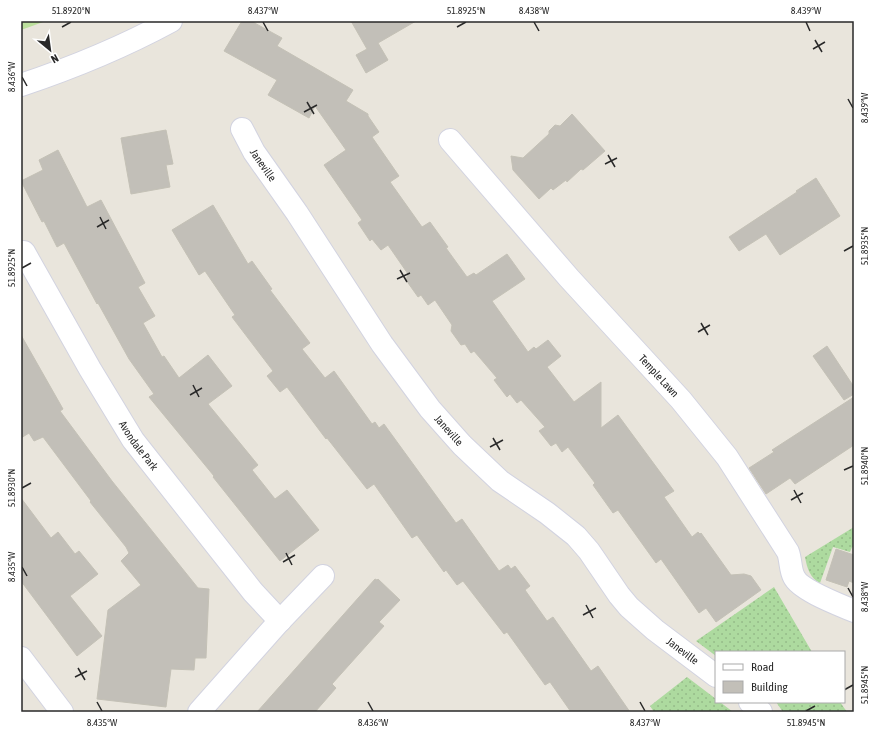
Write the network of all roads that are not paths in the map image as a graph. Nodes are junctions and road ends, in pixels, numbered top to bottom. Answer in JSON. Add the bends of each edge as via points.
{"nodes":[{"id":1,"x":171,"y":21,"type":"edge"},
{"id":2,"x":21,"y":85,"type":"edge"},
{"id":3,"x":242,"y":130,"type":"dead end"},
{"id":4,"x":450,"y":140,"type":"dead end"},
{"id":5,"x":24,"y":252,"type":"dead end"},
{"id":6,"x":322,"y":576,"type":"dead end"},
{"id":7,"x":854,"y":611,"type":"edge"},
{"id":8,"x":280,"y":621,"type":"junction"},
{"id":9,"x":21,"y":658,"type":"edge"},
{"id":10,"x":715,"y":675,"type":"edge"},
{"id":11,"x":751,"y":703,"type":"edge"},
{"id":12,"x":62,"y":712,"type":"edge"},
{"id":13,"x":199,"y":712,"type":"edge"},
{"id":14,"x":761,"y":712,"type":"edge"}],
"edges":[{"from":1,"to":2,"type":"street","via":[[112,50],[50,76]]},
{"from":3,"to":10,"type":"street","name":"Janeville","via":[[254,152],[382,344],[430,409],[462,445],[500,481],[576,536],[629,607]]},
{"from":4,"to":7,"type":"street","name":"Temple Lawn","via":[[569,278],[681,400],[727,457],[788,552],[793,576],[797,582]]},
{"from":5,"to":8,"type":"street","name":"Avondale Park","via":[[133,440]]},
{"from":6,"to":8,"type":"street"},
{"from":8,"to":13,"type":"street"},
{"from":9,"to":12,"type":"street"},
{"from":11,"to":14,"type":"street"}]}
